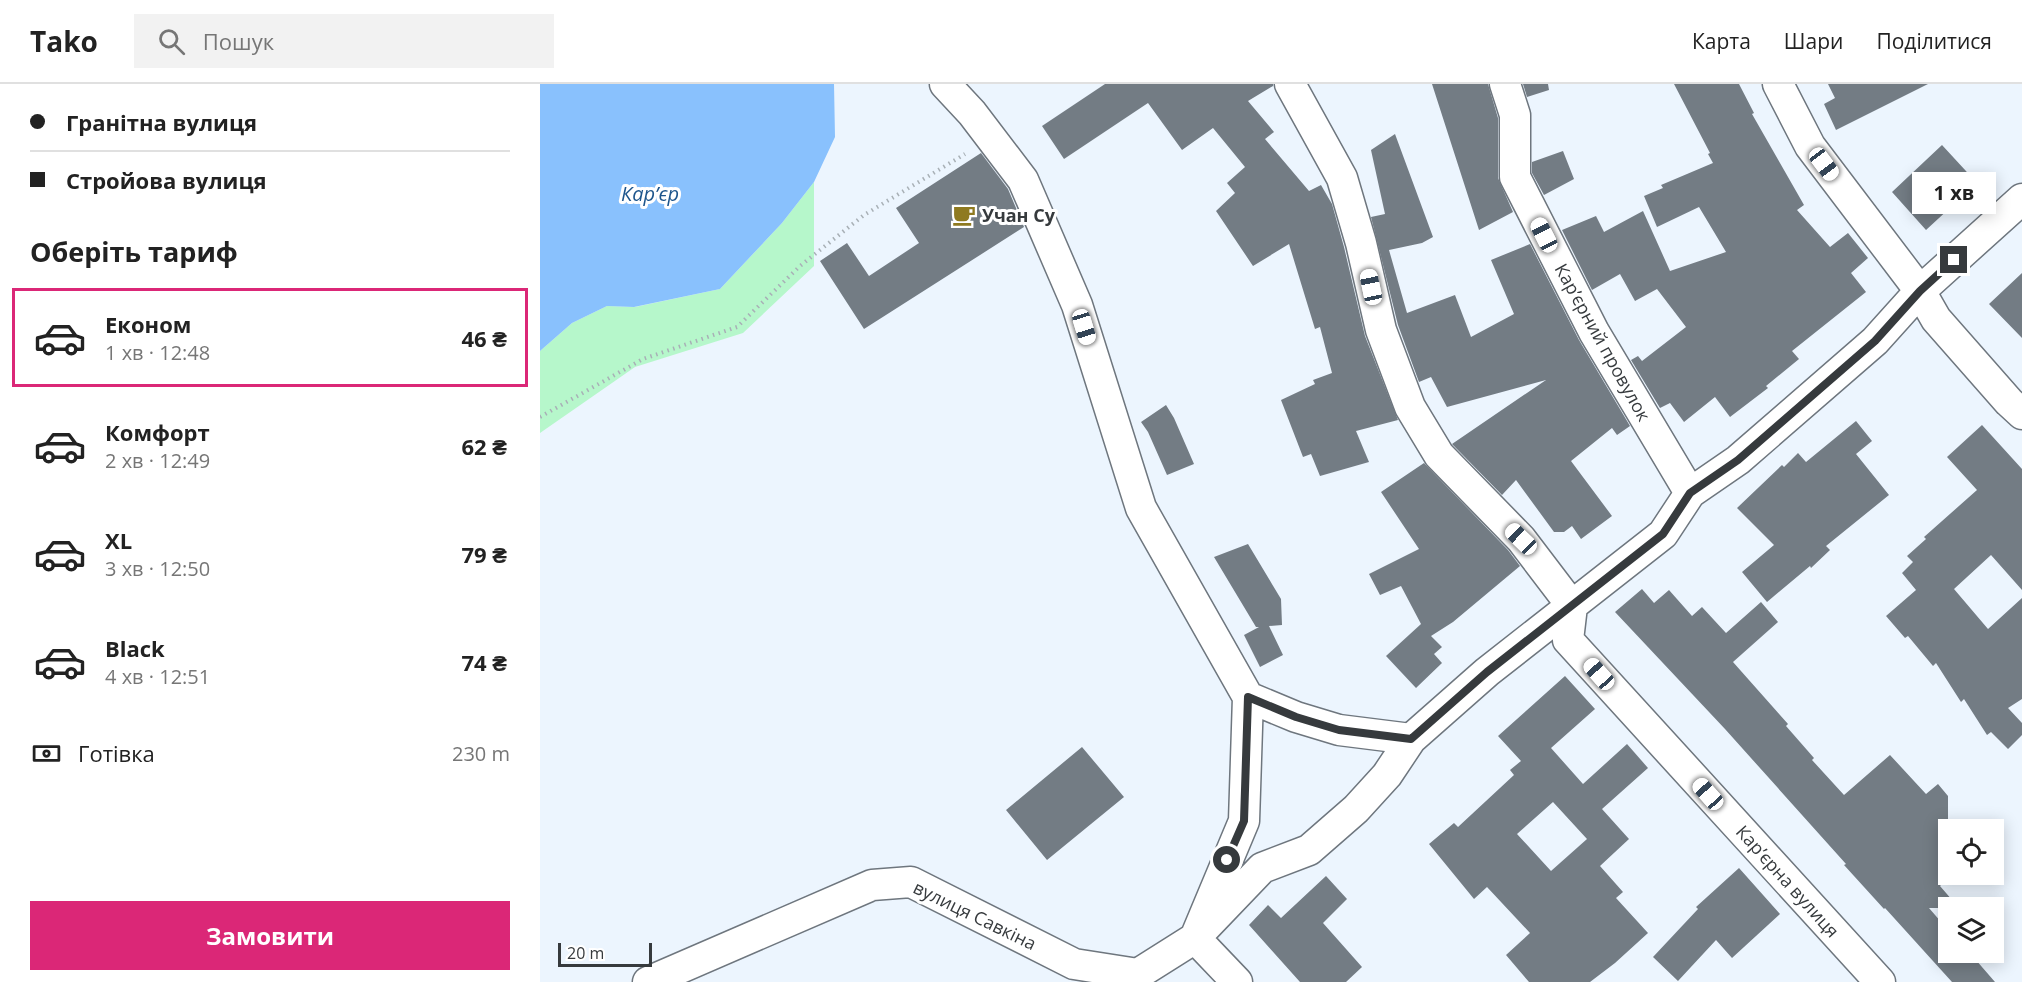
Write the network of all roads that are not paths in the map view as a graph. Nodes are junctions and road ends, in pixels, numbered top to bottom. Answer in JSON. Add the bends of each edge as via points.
{"nodes":[{"id":1,"x":945,"y":84,"type":"edge"},
{"id":2,"x":1290,"y":84,"type":"edge"},
{"id":3,"x":1505,"y":84,"type":"edge"},
{"id":4,"x":1778,"y":84,"type":"edge"},
{"id":5,"x":2022,"y":199,"type":"edge"},
{"id":6,"x":1920,"y":291,"type":"junction"},
{"id":7,"x":2022,"y":414,"type":"edge"},
{"id":8,"x":1690,"y":493,"type":"junction"},
{"id":9,"x":1572,"y":606,"type":"junction"},
{"id":10,"x":1248,"y":697,"type":"junction"},
{"id":11,"x":1411,"y":739,"type":"junction"},
{"id":12,"x":1195,"y":938,"type":"junction"},
{"id":13,"x":648,"y":982,"type":"edge"},
{"id":14,"x":1238,"y":982,"type":"edge"},
{"id":15,"x":1880,"y":982,"type":"edge"}],
"edges":[{"from":1,"to":10,"type":"street","via":[[1023,180],[1077,305],[1141,508]]},
{"from":2,"to":9,"type":"street","via":[[1342,178],[1381,330],[1410,407],[1438,455],[1521,539]]},
{"from":3,"to":8,"type":"street","name":"Карʼєрний провулок","via":[[1515,115],[1515,177],[1594,332]]},
{"from":4,"to":6,"type":"street","via":[[1810,146]]},
{"from":5,"to":6,"type":"street"},
{"from":6,"to":7,"type":"street","via":[[1936,319]]},
{"from":6,"to":8,"type":"street","via":[[1875,341],[1738,460]]},
{"from":8,"to":9,"type":"street","via":[[1663,534]]},
{"from":9,"to":11,"type":"street","via":[[1487,672]]},
{"from":9,"to":15,"type":"street","name":"Карʼєрна вулиця","via":[[1568,640]]},
{"from":10,"to":11,"type":"street","via":[[1339,730]]},
{"from":10,"to":12,"type":"street","via":[[1244,821]]},
{"from":11,"to":12,"type":"street","via":[[1387,775],[1356,809],[1310,850],[1262,868]]},
{"from":12,"to":13,"type":"street","name":"вулиця Савкіна","via":[[1138,974],[1074,964],[911,882],[872,885]]},
{"from":12,"to":14,"type":"street"}]}
